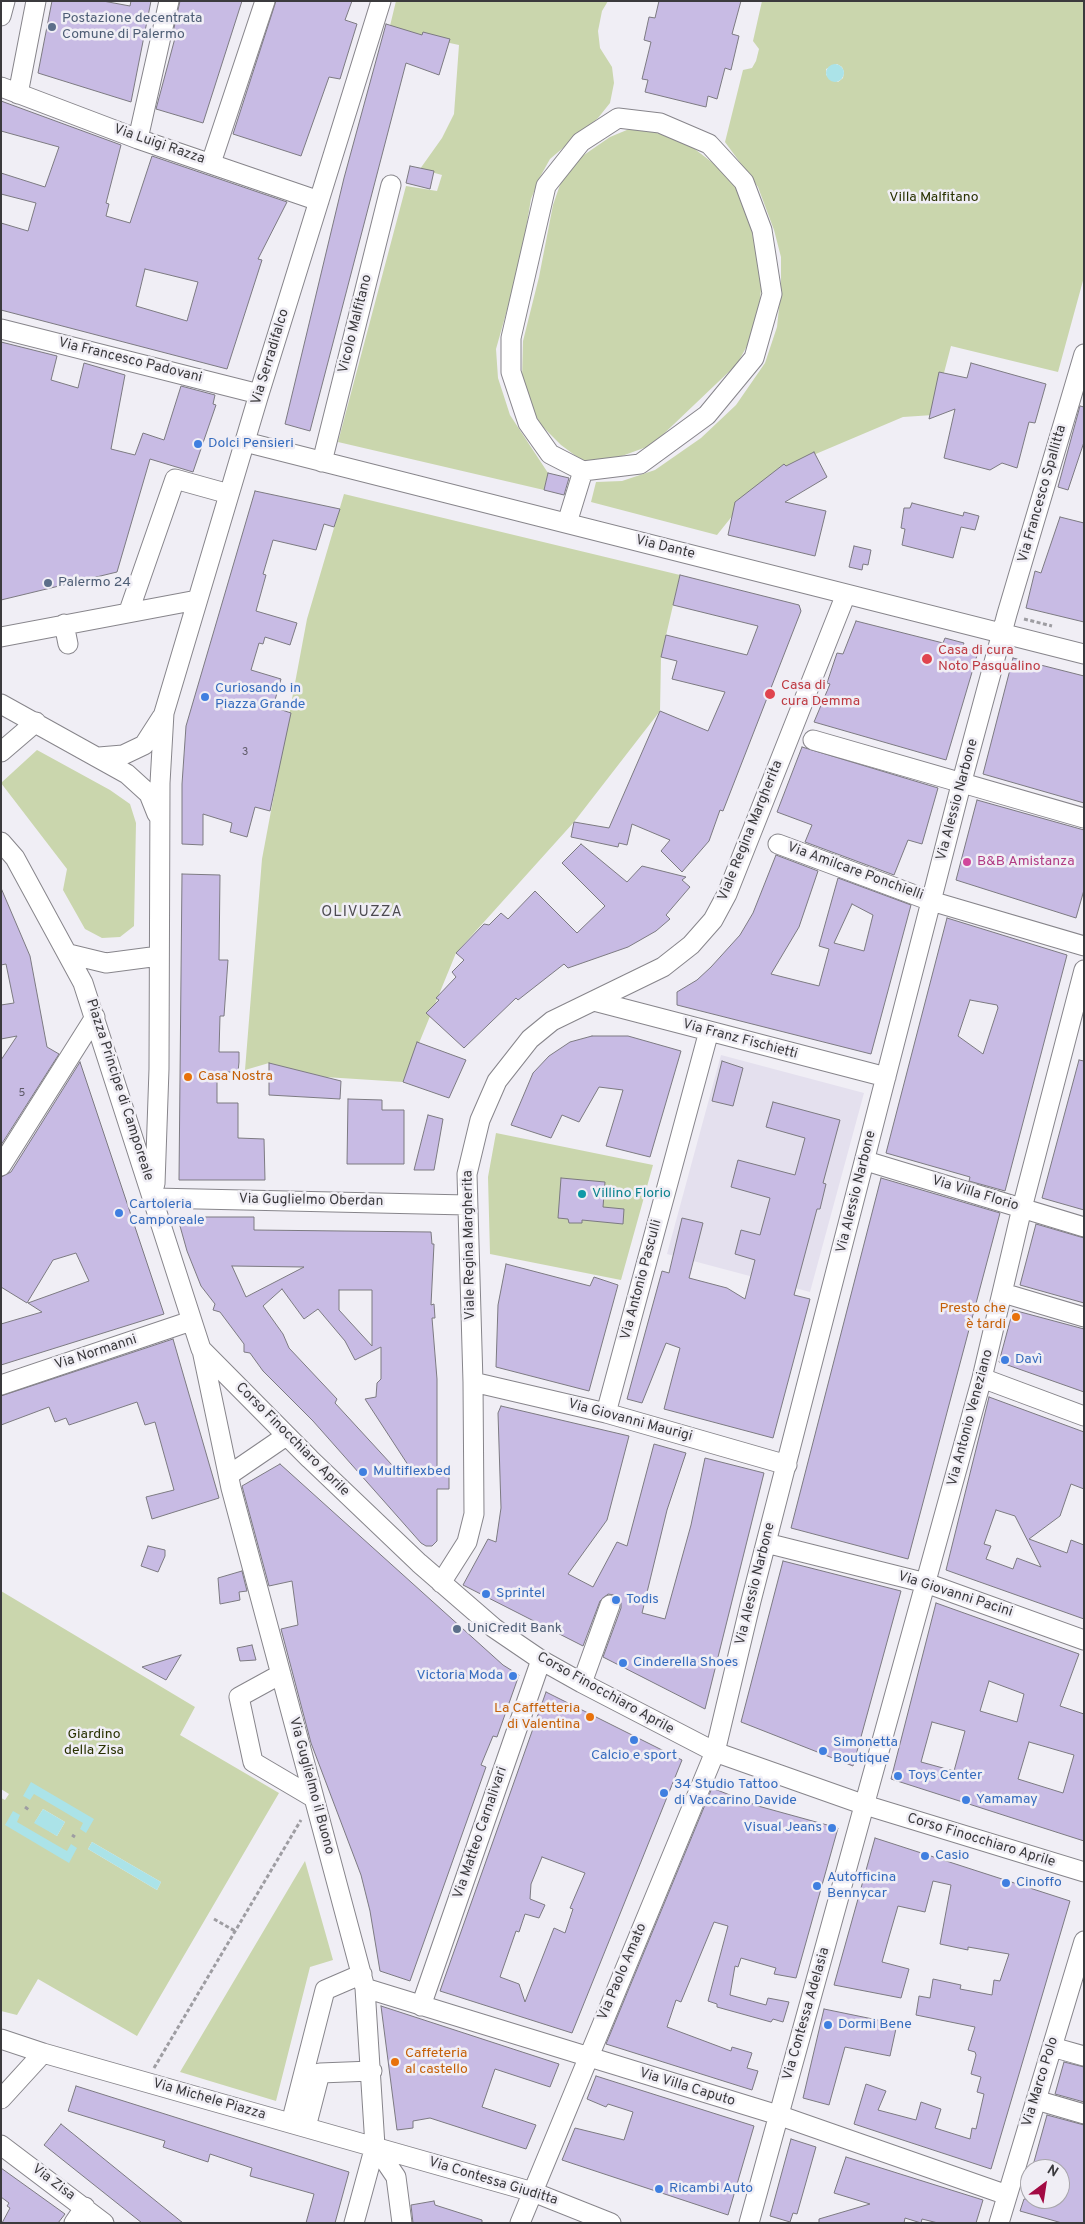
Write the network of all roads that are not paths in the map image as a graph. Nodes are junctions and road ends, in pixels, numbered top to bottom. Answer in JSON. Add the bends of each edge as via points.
{"nodes":[{"id":1,"x":5,"y":1,"type":"edge"},
{"id":2,"x":36,"y":1,"type":"edge"},
{"id":3,"x":169,"y":1,"type":"edge"},
{"id":4,"x":265,"y":1,"type":"edge"},
{"id":5,"x":381,"y":1,"type":"edge"},
{"id":6,"x":1,"y":16,"type":"edge"},
{"id":7,"x":10,"y":90,"type":"edge"},
{"id":8,"x":138,"y":139,"type":"junction"},
{"id":9,"x":211,"y":164,"type":"junction"},
{"id":10,"x":391,"y":186,"type":"dead end"},
{"id":11,"x":319,"y":201,"type":"junction"},
{"id":12,"x":1,"y":329,"type":"edge"},
{"id":13,"x":1084,"y":354,"type":"edge"},
{"id":14,"x":259,"y":394,"type":"junction"},
{"id":15,"x":245,"y":442,"type":"junction"},
{"id":16,"x":322,"y":462,"type":"junction"},
{"id":17,"x":583,"y":471,"type":"junction"},
{"id":18,"x":229,"y":494,"type":"junction"},
{"id":19,"x":567,"y":523,"type":"junction"},
{"id":20,"x":846,"y":594,"type":"junction"},
{"id":21,"x":197,"y":600,"type":"junction"},
{"id":22,"x":129,"y":611,"type":"junction"},
{"id":23,"x":64,"y":624,"type":"junction"},
{"id":24,"x":1002,"y":633,"type":"junction"},
{"id":25,"x":1,"y":637,"type":"edge"},
{"id":26,"x":68,"y":644,"type":"dead end"},
{"id":27,"x":1084,"y":654,"type":"edge"},
{"id":28,"x":1,"y":704,"type":"edge"},
{"id":29,"x":164,"y":713,"type":"junction"},
{"id":30,"x":36,"y":722,"type":"junction"},
{"id":31,"x":813,"y":740,"type":"dead end"},
{"id":32,"x":1,"y":752,"type":"edge"},
{"id":33,"x":99,"y":757,"type":"junction"},
{"id":34,"x":962,"y":781,"type":"junction"},
{"id":35,"x":1084,"y":818,"type":"edge"},
{"id":36,"x":160,"y":820,"type":"junction"},
{"id":37,"x":1,"y":842,"type":"edge"},
{"id":38,"x":778,"y":844,"type":"dead end"},
{"id":39,"x":932,"y":901,"type":"junction"},
{"id":40,"x":1084,"y":946,"type":"edge"},
{"id":41,"x":69,"y":954,"type":"junction"},
{"id":42,"x":159,"y":956,"type":"junction"},
{"id":43,"x":1084,"y":970,"type":"edge"},
{"id":44,"x":594,"y":1001,"type":"junction"},
{"id":45,"x":95,"y":1018,"type":"junction"},
{"id":46,"x":709,"y":1031,"type":"junction"},
{"id":47,"x":886,"y":1077,"type":"junction"},
{"id":48,"x":866,"y":1161,"type":"junction"},
{"id":49,"x":1,"y":1166,"type":"edge"},
{"id":50,"x":154,"y":1198,"type":"junction"},
{"id":51,"x":467,"y":1205,"type":"junction"},
{"id":52,"x":1022,"y":1208,"type":"junction"},
{"id":53,"x":1084,"y":1226,"type":"edge"},
{"id":54,"x":1002,"y":1292,"type":"junction"},
{"id":55,"x":1084,"y":1317,"type":"edge"},
{"id":56,"x":191,"y":1321,"type":"junction"},
{"id":57,"x":201,"y":1349,"type":"junction"},
{"id":58,"x":982,"y":1378,"type":"junction"},
{"id":59,"x":473,"y":1382,"type":"junction"},
{"id":60,"x":1,"y":1384,"type":"edge"},
{"id":61,"x":606,"y":1413,"type":"junction"},
{"id":62,"x":1084,"y":1416,"type":"edge"},
{"id":63,"x":286,"y":1436,"type":"junction"},
{"id":64,"x":787,"y":1465,"type":"junction"},
{"id":65,"x":229,"y":1475,"type":"junction"},
{"id":66,"x":766,"y":1543,"type":"junction"},
{"id":67,"x":441,"y":1583,"type":"junction"},
{"id":68,"x":926,"y":1583,"type":"junction"},
{"id":69,"x":610,"y":1605,"type":"dead end"},
{"id":70,"x":1084,"y":1640,"type":"edge"},
{"id":71,"x":541,"y":1660,"type":"junction"},
{"id":72,"x":281,"y":1674,"type":"junction"},
{"id":73,"x":582,"y":1683,"type":"junction"},
{"id":74,"x":715,"y":1752,"type":"junction"},
{"id":75,"x":314,"y":1798,"type":"junction"},
{"id":76,"x":865,"y":1805,"type":"junction"},
{"id":77,"x":1084,"y":1872,"type":"edge"},
{"id":78,"x":1084,"y":1941,"type":"edge"},
{"id":79,"x":363,"y":1981,"type":"junction"},
{"id":80,"x":421,"y":2006,"type":"junction"},
{"id":81,"x":1,"y":2038,"type":"edge"},
{"id":82,"x":1052,"y":2047,"type":"junction"},
{"id":83,"x":43,"y":2053,"type":"junction"},
{"id":84,"x":1084,"y":2056,"type":"edge"},
{"id":85,"x":587,"y":2058,"type":"junction"},
{"id":86,"x":372,"y":2071,"type":"junction"},
{"id":87,"x":1,"y":2099,"type":"edge"},
{"id":88,"x":1036,"y":2100,"type":"junction"},
{"id":89,"x":1084,"y":2114,"type":"edge"},
{"id":90,"x":778,"y":2116,"type":"junction"},
{"id":91,"x":298,"y":2125,"type":"junction"},
{"id":92,"x":1,"y":2145,"type":"edge"},
{"id":93,"x":375,"y":2146,"type":"junction"},
{"id":94,"x":533,"y":2192,"type":"junction"},
{"id":95,"x":1007,"y":2195,"type":"junction"},
{"id":96,"x":85,"y":2207,"type":"junction"},
{"id":97,"x":74,"y":2223,"type":"edge"},
{"id":98,"x":104,"y":2223,"type":"edge"},
{"id":99,"x":354,"y":2223,"type":"edge"},
{"id":100,"x":402,"y":2223,"type":"edge"},
{"id":101,"x":520,"y":2223,"type":"edge"},
{"id":102,"x":611,"y":2223,"type":"edge"},
{"id":103,"x":749,"y":2223,"type":"edge"},
{"id":104,"x":1000,"y":2223,"type":"edge"}],
"edges":[{"from":1,"to":6,"type":"street"},
{"from":2,"to":7,"type":"street"},
{"from":3,"to":8,"type":"street"},
{"from":4,"to":9,"type":"street"},
{"from":5,"to":11,"type":"street","name":"Via Serradifalco"},
{"from":7,"to":8,"type":"street","name":"Via Luigi Razza"},
{"from":8,"to":9,"type":"street","name":"Via Luigi Razza"},
{"from":9,"to":11,"type":"street","name":"Via Luigi Razza"},
{"from":10,"to":16,"type":"street","name":"Vicolo Malfitano"},
{"from":11,"to":14,"type":"street","name":"Via Serradifalco"},
{"from":12,"to":14,"type":"street","name":"Via Francesco Padovani"},
{"from":13,"to":24,"type":"street","name":"Via Francesco Spallitta"},
{"from":14,"to":15,"type":"street","name":"Via Serradifalco"},
{"from":15,"to":16,"type":"street","name":"Via Dante"},
{"from":15,"to":18,"type":"street","name":"Via Serradifalco"},
{"from":16,"to":19,"type":"street","name":"Via Dante"},
{"from":17,"to":17,"type":"street","via":[[640,464],[707,415],[754,358],[772,294],[762,230],[744,182],[709,144],[660,123],[618,118],[581,142],[546,186],[511,338],[511,372],[528,423],[550,454]]},
{"from":17,"to":19,"type":"street"},
{"from":18,"to":21,"type":"street","name":"Via Serradifalco"},
{"from":18,"to":22,"type":"street","via":[[175,479]]},
{"from":19,"to":20,"type":"street","name":"Via Dante"},
{"from":20,"to":24,"type":"street","name":"Via Dante"},
{"from":20,"to":44,"type":"street","name":"Viale Regina Margherita","via":[[727,894],[713,920],[691,945],[663,967]]},
{"from":21,"to":22,"type":"street"},
{"from":21,"to":29,"type":"street","name":"Via Serradifalco"},
{"from":22,"to":23,"type":"street"},
{"from":23,"to":25,"type":"street"},
{"from":23,"to":26,"type":"street"},
{"from":24,"to":27,"type":"street","name":"Via Dante"},
{"from":24,"to":34,"type":"street","name":"Via Alessio Narbone"},
{"from":28,"to":30,"type":"street","name":"Piazza Principe di Camporeale"},
{"from":29,"to":33,"type":"street","via":[[144,745],[123,755]]},
{"from":29,"to":36,"type":"street","name":"Piazza Principe di Camporeale"},
{"from":30,"to":32,"type":"street"},
{"from":30,"to":33,"type":"street","name":"Piazza Principe di Camporeale"},
{"from":31,"to":34,"type":"street"},
{"from":33,"to":36,"type":"street","name":"Piazza Principe di Camporeale","via":[[127,774],[149,794]]},
{"from":34,"to":35,"type":"street"},
{"from":34,"to":39,"type":"street","name":"Via Alessio Narbone"},
{"from":36,"to":42,"type":"street","name":"Piazza Principe di Camporeale"},
{"from":37,"to":41,"type":"street","name":"Piazza Principe di Camporeale","via":[[15,858]]},
{"from":38,"to":39,"type":"street","name":"Via Amilcare Ponchielli"},
{"from":39,"to":40,"type":"street","name":"Via Amilcare Ponchielli"},
{"from":39,"to":47,"type":"street","name":"Via Alessio Narbone"},
{"from":41,"to":42,"type":"street","via":[[106,962]]},
{"from":41,"to":45,"type":"street","name":"Piazza Principe di Camporeale"},
{"from":42,"to":50,"type":"street","name":"Piazza Principe di Camporeale"},
{"from":43,"to":52,"type":"street","name":"Via Antonio Veneziano"},
{"from":44,"to":46,"type":"street","name":"Via Franz Fischietti"},
{"from":44,"to":51,"type":"street","name":"Viale Regina Margherita","via":[[552,1021],[530,1039],[497,1081],[480,1120],[473,1147],[467,1174]]},
{"from":45,"to":49,"type":"street"},
{"from":45,"to":50,"type":"street","name":"Piazza Principe di Camporeale"},
{"from":46,"to":47,"type":"street","name":"Via Franz Fischietti"},
{"from":46,"to":61,"type":"street","name":"Via Antonio Pasculli"},
{"from":47,"to":48,"type":"street","name":"Via Alessio Narbone"},
{"from":48,"to":52,"type":"street","name":"Via Villa Florio"},
{"from":48,"to":64,"type":"street","name":"Via Alessio Narbone"},
{"from":50,"to":51,"type":"street","name":"Via Guglielmo Oberdan"},
{"from":50,"to":56,"type":"street","name":"Corso Finocchiaro Aprile"},
{"from":51,"to":59,"type":"street","name":"Viale Regina Margherita"},
{"from":52,"to":53,"type":"street","name":"Via Villa Florio"},
{"from":52,"to":54,"type":"street","name":"Via Antonio Veneziano"},
{"from":54,"to":55,"type":"street"},
{"from":54,"to":58,"type":"street","name":"Via Antonio Veneziano"},
{"from":56,"to":57,"type":"street","name":"Corso Finocchiaro Aprile"},
{"from":56,"to":60,"type":"street","name":"Via Normanni"},
{"from":57,"to":63,"type":"street","name":"Corso Finocchiaro Aprile"},
{"from":57,"to":65,"type":"street","name":"Via Guglielmo il Buono"},
{"from":58,"to":62,"type":"street"},
{"from":58,"to":68,"type":"street","name":"Via Antonio Veneziano"},
{"from":59,"to":61,"type":"street","name":"Via Giovanni Maurigi"},
{"from":59,"to":67,"type":"street","name":"Viale Regina Margherita","via":[[474,1514],[467,1542]]},
{"from":61,"to":64,"type":"street","name":"Via Giovanni Maurigi"},
{"from":63,"to":65,"type":"street"},
{"from":63,"to":67,"type":"street","name":"Corso Finocchiaro Aprile"},
{"from":64,"to":66,"type":"street","name":"Via Alessio Narbone"},
{"from":65,"to":72,"type":"street","name":"Via Guglielmo il Buono"},
{"from":66,"to":68,"type":"street","name":"Via Giovanni Pacini"},
{"from":66,"to":74,"type":"street","name":"Via Alessio Narbone"},
{"from":67,"to":71,"type":"street","name":"Corso Finocchiaro Aprile","via":[[494,1628]]},
{"from":68,"to":70,"type":"street","name":"Via Giovanni Pacini"},
{"from":68,"to":76,"type":"street","name":"Via Antonio Veneziano"},
{"from":69,"to":73,"type":"street"},
{"from":71,"to":73,"type":"street","name":"Corso Finocchiaro Aprile"},
{"from":71,"to":80,"type":"street","name":"Via Matteo Carnalivari"},
{"from":72,"to":75,"type":"street","name":"Via Guglielmo il Buono"},
{"from":72,"to":75,"type":"street","via":[[239,1697],[253,1762]]},
{"from":73,"to":74,"type":"street","name":"Corso Finocchiaro Aprile"},
{"from":74,"to":76,"type":"street","name":"Corso Finocchiaro Aprile"},
{"from":74,"to":85,"type":"street","name":"Via Paolo Amato"},
{"from":75,"to":79,"type":"street","name":"Via Guglielmo il Buono"},
{"from":76,"to":77,"type":"street","name":"Corso Finocchiaro Aprile"},
{"from":76,"to":90,"type":"street","name":"Via Contessa Adelasia"},
{"from":78,"to":82,"type":"street","name":"Via Marco Polo"},
{"from":79,"to":80,"type":"street","name":"Via Villa Caputo"},
{"from":79,"to":86,"type":"street","name":"Via Guglielmo il Buono"},
{"from":79,"to":91,"type":"street","via":[[325,1990]]},
{"from":80,"to":85,"type":"street","name":"Via Villa Caputo"},
{"from":81,"to":83,"type":"street","name":"Via Michele Piazza"},
{"from":82,"to":84,"type":"street"},
{"from":82,"to":88,"type":"street","name":"Via Marco Polo"},
{"from":83,"to":87,"type":"street"},
{"from":83,"to":91,"type":"street","name":"Via Michele Piazza"},
{"from":85,"to":90,"type":"street","name":"Via Villa Caputo"},
{"from":85,"to":94,"type":"street","name":"Via Paolo Amato"},
{"from":86,"to":91,"type":"street","via":[[320,2073]]},
{"from":86,"to":93,"type":"street","name":"Via Guglielmo il Buono"},
{"from":88,"to":89,"type":"street"},
{"from":88,"to":95,"type":"street","name":"Via Marco Polo"},
{"from":90,"to":95,"type":"street","name":"Via Villa Caputo"},
{"from":90,"to":103,"type":"street","name":"Via Contessa Adelasia"},
{"from":91,"to":93,"type":"street","name":"Via Michele Piazza"},
{"from":92,"to":96,"type":"street","name":"Via Zisa"},
{"from":93,"to":94,"type":"street","name":"Via Contessa Giuditta"},
{"from":93,"to":99,"type":"street","name":"Via Guglielmo il Buono"},
{"from":93,"to":100,"type":"street","via":[[396,2176]]},
{"from":94,"to":101,"type":"street","name":"Via Paolo Amato"},
{"from":94,"to":102,"type":"street","name":"Via Contessa Giuditta"},
{"from":95,"to":104,"type":"street","name":"Via Marco Polo"},
{"from":96,"to":97,"type":"street"},
{"from":96,"to":98,"type":"street","name":"Via Zisa"}]}
